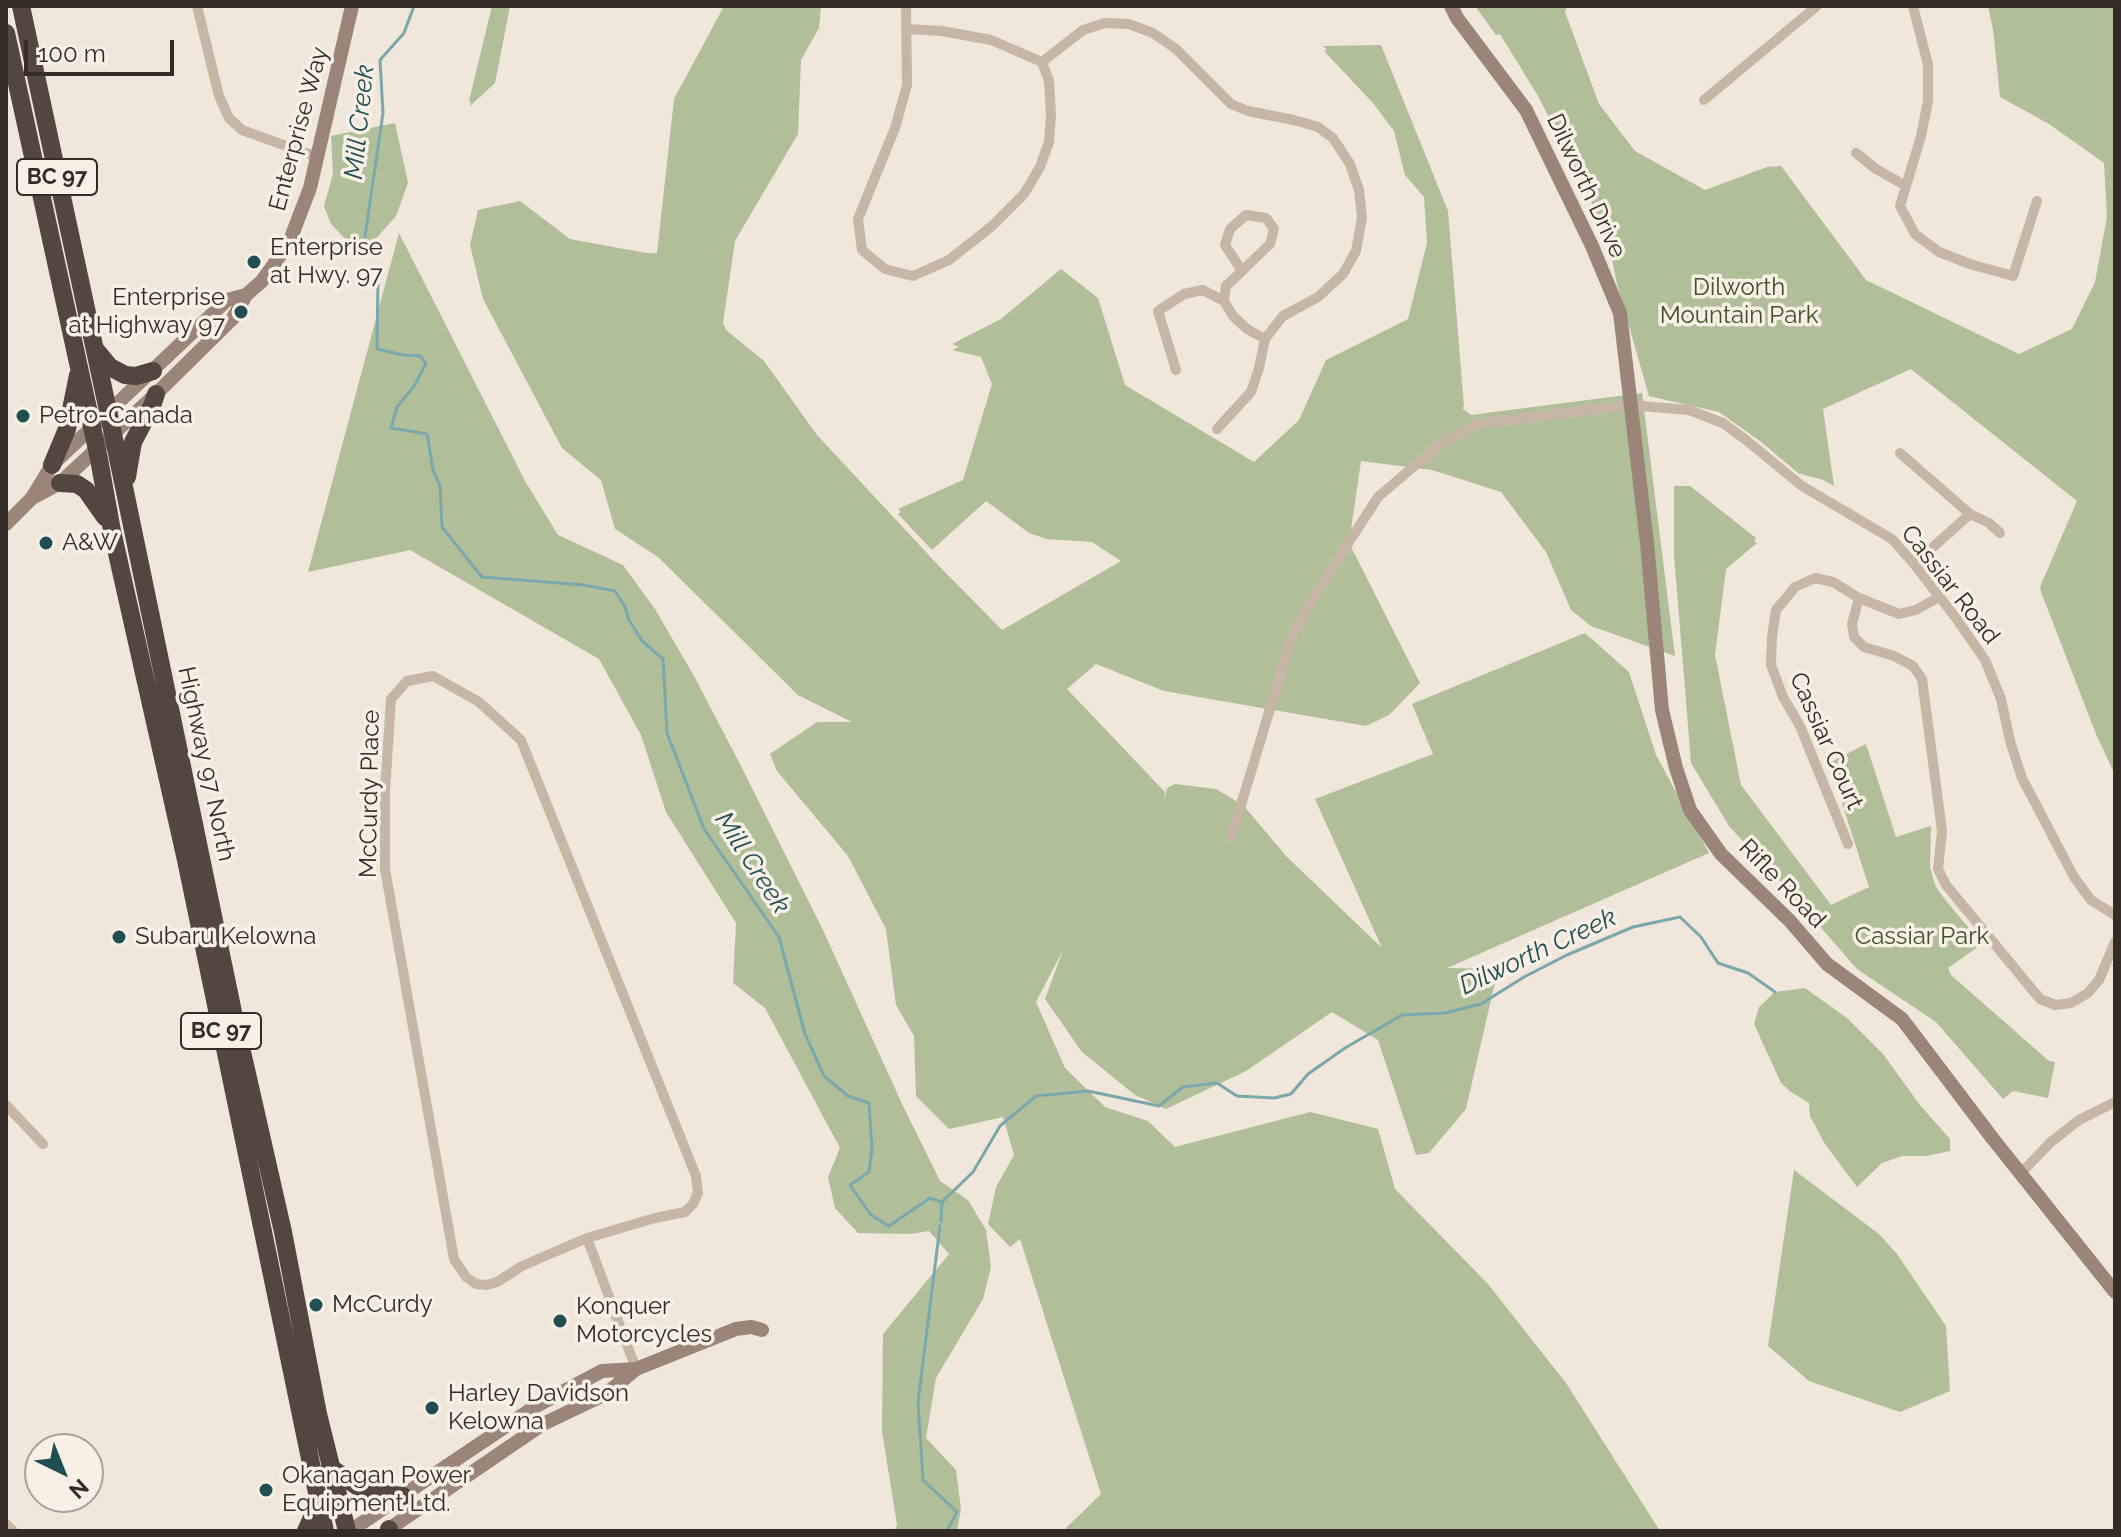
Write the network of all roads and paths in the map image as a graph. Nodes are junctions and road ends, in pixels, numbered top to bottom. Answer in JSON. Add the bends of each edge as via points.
{"nodes":[{"id":1,"x":21,"y":6,"type":"edge"},
{"id":2,"x":197,"y":6,"type":"edge"},
{"id":3,"x":352,"y":6,"type":"edge"},
{"id":4,"x":906,"y":6,"type":"edge"},
{"id":5,"x":1451,"y":6,"type":"edge"},
{"id":6,"x":1817,"y":6,"type":"edge"},
{"id":7,"x":1913,"y":6,"type":"edge"},
{"id":8,"x":907,"y":29,"type":"junction"},
{"id":9,"x":6,"y":33,"type":"edge"},
{"id":10,"x":1042,"y":62,"type":"junction"},
{"id":11,"x":1704,"y":100,"type":"dead end"},
{"id":12,"x":1856,"y":153,"type":"dead end"},
{"id":13,"x":317,"y":157,"type":"junction"},
{"id":14,"x":1906,"y":186,"type":"junction"},
{"id":15,"x":2037,"y":201,"type":"dead end"},
{"id":16,"x":1242,"y":271,"type":"junction"},
{"id":17,"x":246,"y":295,"type":"junction"},
{"id":18,"x":1224,"y":301,"type":"junction"},
{"id":19,"x":1265,"y":339,"type":"junction"},
{"id":20,"x":94,"y":348,"type":"junction"},
{"id":21,"x":79,"y":369,"type":"junction"},
{"id":22,"x":1176,"y":370,"type":"dead end"},
{"id":23,"x":153,"y":371,"type":"junction"},
{"id":24,"x":156,"y":394,"type":"junction"},
{"id":25,"x":1630,"y":405,"type":"junction"},
{"id":26,"x":109,"y":413,"type":"junction"},
{"id":27,"x":92,"y":428,"type":"junction"},
{"id":28,"x":1217,"y":429,"type":"dead end"},
{"id":29,"x":113,"y":434,"type":"junction"},
{"id":30,"x":96,"y":449,"type":"junction"},
{"id":31,"x":1900,"y":453,"type":"dead end"},
{"id":32,"x":52,"y":465,"type":"junction"},
{"id":33,"x":60,"y":483,"type":"junction"},
{"id":34,"x":125,"y":492,"type":"junction"},
{"id":35,"x":32,"y":498,"type":"junction"},
{"id":36,"x":1970,"y":514,"type":"junction"},
{"id":37,"x":6,"y":524,"type":"edge"},
{"id":38,"x":112,"y":531,"type":"junction"},
{"id":39,"x":2000,"y":533,"type":"dead end"},
{"id":40,"x":1914,"y":564,"type":"junction"},
{"id":41,"x":1939,"y":597,"type":"junction"},
{"id":42,"x":1859,"y":598,"type":"junction"},
{"id":43,"x":1231,"y":838,"type":"dead end"},
{"id":44,"x":1848,"y":844,"type":"dead end"},
{"id":45,"x":2115,"y":915,"type":"edge"},
{"id":46,"x":2115,"y":942,"type":"edge"},
{"id":47,"x":2115,"y":1102,"type":"edge"},
{"id":48,"x":6,"y":1105,"type":"edge"},
{"id":49,"x":43,"y":1144,"type":"dead end"},
{"id":50,"x":2021,"y":1173,"type":"junction"},
{"id":51,"x":587,"y":1238,"type":"junction"},
{"id":52,"x":2115,"y":1292,"type":"edge"},
{"id":53,"x":762,"y":1330,"type":"dead end"},
{"id":54,"x":636,"y":1369,"type":"junction"},
{"id":55,"x":330,"y":1467,"type":"junction"},
{"id":56,"x":403,"y":1496,"type":"junction"},
{"id":57,"x":320,"y":1500,"type":"junction"},
{"id":58,"x":6,"y":1524,"type":"edge"},
{"id":59,"x":388,"y":1530,"type":"edge"},
{"id":60,"x":13,"y":1531,"type":"edge"},
{"id":61,"x":306,"y":1531,"type":"edge"},
{"id":62,"x":325,"y":1531,"type":"edge"},
{"id":63,"x":348,"y":1531,"type":"edge"}],
"edges":[{"from":1,"to":20,"type":"highway","name":"Highway 97 North","number":"BC 97"},
{"from":2,"to":13,"type":"street","via":[[229,118],[242,130]]},
{"from":3,"to":13,"type":"street","name":"Enterprise Way"},
{"from":4,"to":8,"type":"street"},
{"from":5,"to":25,"type":"street","name":"Dilworth Drive","via":[[1526,110],[1592,246],[1620,313]]},
{"from":6,"to":11,"type":"street"},
{"from":7,"to":14,"type":"street","via":[[1928,65],[1928,101]]},
{"from":8,"to":10,"type":"street","via":[[991,40]]},
{"from":8,"to":10,"type":"street","via":[[907,85],[858,219],[862,250],[885,269],[913,276],[949,260],[1024,194],[1049,142],[1049,81]]},
{"from":9,"to":21,"type":"highway","name":"Highway 97 North","number":"BC 97"},
{"from":10,"to":19,"type":"street","via":[[1083,30],[1105,23],[1129,24],[1176,49],[1231,104],[1318,127],[1333,138],[1359,190],[1362,217],[1356,251],[1343,274],[1318,297],[1283,316]]},
{"from":12,"to":14,"type":"street"},
{"from":13,"to":17,"type":"street","name":"Enterprise Way","via":[[289,243]]},
{"from":14,"to":15,"type":"street","via":[[1900,206],[1915,234],[1939,252],[2013,276]]},
{"from":16,"to":16,"type":"street","via":[[1270,244],[1274,229],[1266,218],[1246,215],[1230,229],[1225,245]]},
{"from":16,"to":18,"type":"street","via":[[1226,286]]},
{"from":17,"to":23,"type":"street","name":"Enterprise Way","via":[[227,300]]},
{"from":17,"to":24,"type":"street","name":"Enterprise Way","via":[[233,318]]},
{"from":18,"to":19,"type":"street","via":[[1247,329]]},
{"from":18,"to":22,"type":"street","via":[[1203,290],[1184,294],[1158,311]]},
{"from":19,"to":28,"type":"street","via":[[1251,392]]},
{"from":20,"to":23,"type":"highway","via":[[125,375]]},
{"from":20,"to":26,"type":"highway","name":"Highway 97 North","number":"BC 97"},
{"from":21,"to":27,"type":"highway","name":"Highway 97 North","number":"BC 97"},
{"from":21,"to":32,"type":"highway","via":[[67,429]]},
{"from":23,"to":26,"type":"street","name":"Enterprise Way"},
{"from":24,"to":29,"type":"street","name":"Enterprise Way"},
{"from":24,"to":34,"type":"highway","via":[[133,442]]},
{"from":25,"to":40,"type":"street","name":"Cassiar Road","via":[[1689,410],[1723,423],[1802,486],[1892,539]]},
{"from":25,"to":43,"type":"street","name":"Cassiar Road","via":[[1477,424],[1439,445],[1378,497],[1292,636]]},
{"from":25,"to":50,"type":"street","name":"Rifle Road","via":[[1662,710],[1690,810],[1721,854],[1827,964],[1902,1019]]},
{"from":26,"to":27,"type":"street","name":"Enterprise Way"},
{"from":26,"to":29,"type":"highway","name":"Highway 97 North","number":"BC 97"},
{"from":27,"to":30,"type":"highway","name":"Highway 97 North","number":"BC 97"},
{"from":27,"to":32,"type":"street","name":"Enterprise Way"},
{"from":29,"to":30,"type":"street","name":"Enterprise Way"},
{"from":29,"to":34,"type":"highway","name":"Highway 97 North","number":"BC 97"},
{"from":30,"to":33,"type":"street","name":"Enterprise Way"},
{"from":30,"to":38,"type":"highway","name":"Highway 97 North","number":"BC 97"},
{"from":31,"to":36,"type":"street"},
{"from":32,"to":35,"type":"street","name":"Enterprise Way"},
{"from":33,"to":35,"type":"street","name":"Enterprise Way"},
{"from":33,"to":38,"type":"highway","via":[[86,490]]},
{"from":34,"to":55,"type":"highway","name":"Highway 97 North","number":"BC 97"},
{"from":35,"to":37,"type":"street"},
{"from":36,"to":39,"type":"street"},
{"from":36,"to":40,"type":"street"},
{"from":38,"to":57,"type":"highway","name":"Highway 97 North","number":"BC 97"},
{"from":40,"to":41,"type":"street","name":"Cassiar Road"},
{"from":41,"to":42,"type":"street","name":"Cassiar Court","via":[[1899,614]]},
{"from":41,"to":45,"type":"street","name":"Cassiar Road","via":[[1985,660],[2022,778],[2074,877],[2091,900]]},
{"from":42,"to":44,"type":"street","name":"Cassiar Court","via":[[1833,582],[1805,582],[1776,610],[1772,637],[1775,676]]},
{"from":42,"to":46,"type":"street","via":[[1854,637],[1864,647],[1913,666],[1922,679],[1942,831],[1938,869],[1946,885],[2040,999],[2055,1005],[2088,993]]},
{"from":47,"to":50,"type":"street","via":[[2079,1120]]},
{"from":48,"to":49,"type":"street"},
{"from":50,"to":52,"type":"street","name":"Rifle Road"},
{"from":51,"to":51,"type":"street","name":"McCurdy Place","via":[[685,1212],[698,1193],[696,1176],[521,740],[479,702],[433,676],[407,681],[391,699],[385,869],[454,1259],[466,1277],[487,1285]]},
{"from":51,"to":54,"type":"street"},
{"from":53,"to":54,"type":"street","via":[[736,1329]]},
{"from":54,"to":56,"type":"street","via":[[602,1371],[536,1406]]},
{"from":54,"to":59,"type":"street","via":[[606,1394],[543,1424]]},
{"from":55,"to":56,"type":"highway","via":[[365,1492]]},
{"from":55,"to":63,"type":"highway","name":"Highway 97 North","number":"BC 97"},
{"from":56,"to":63,"type":"street"},
{"from":57,"to":61,"type":"highway"},
{"from":57,"to":62,"type":"highway","name":"Highway 97 North","number":"BC 97"},
{"from":58,"to":60,"type":"street"}]}
